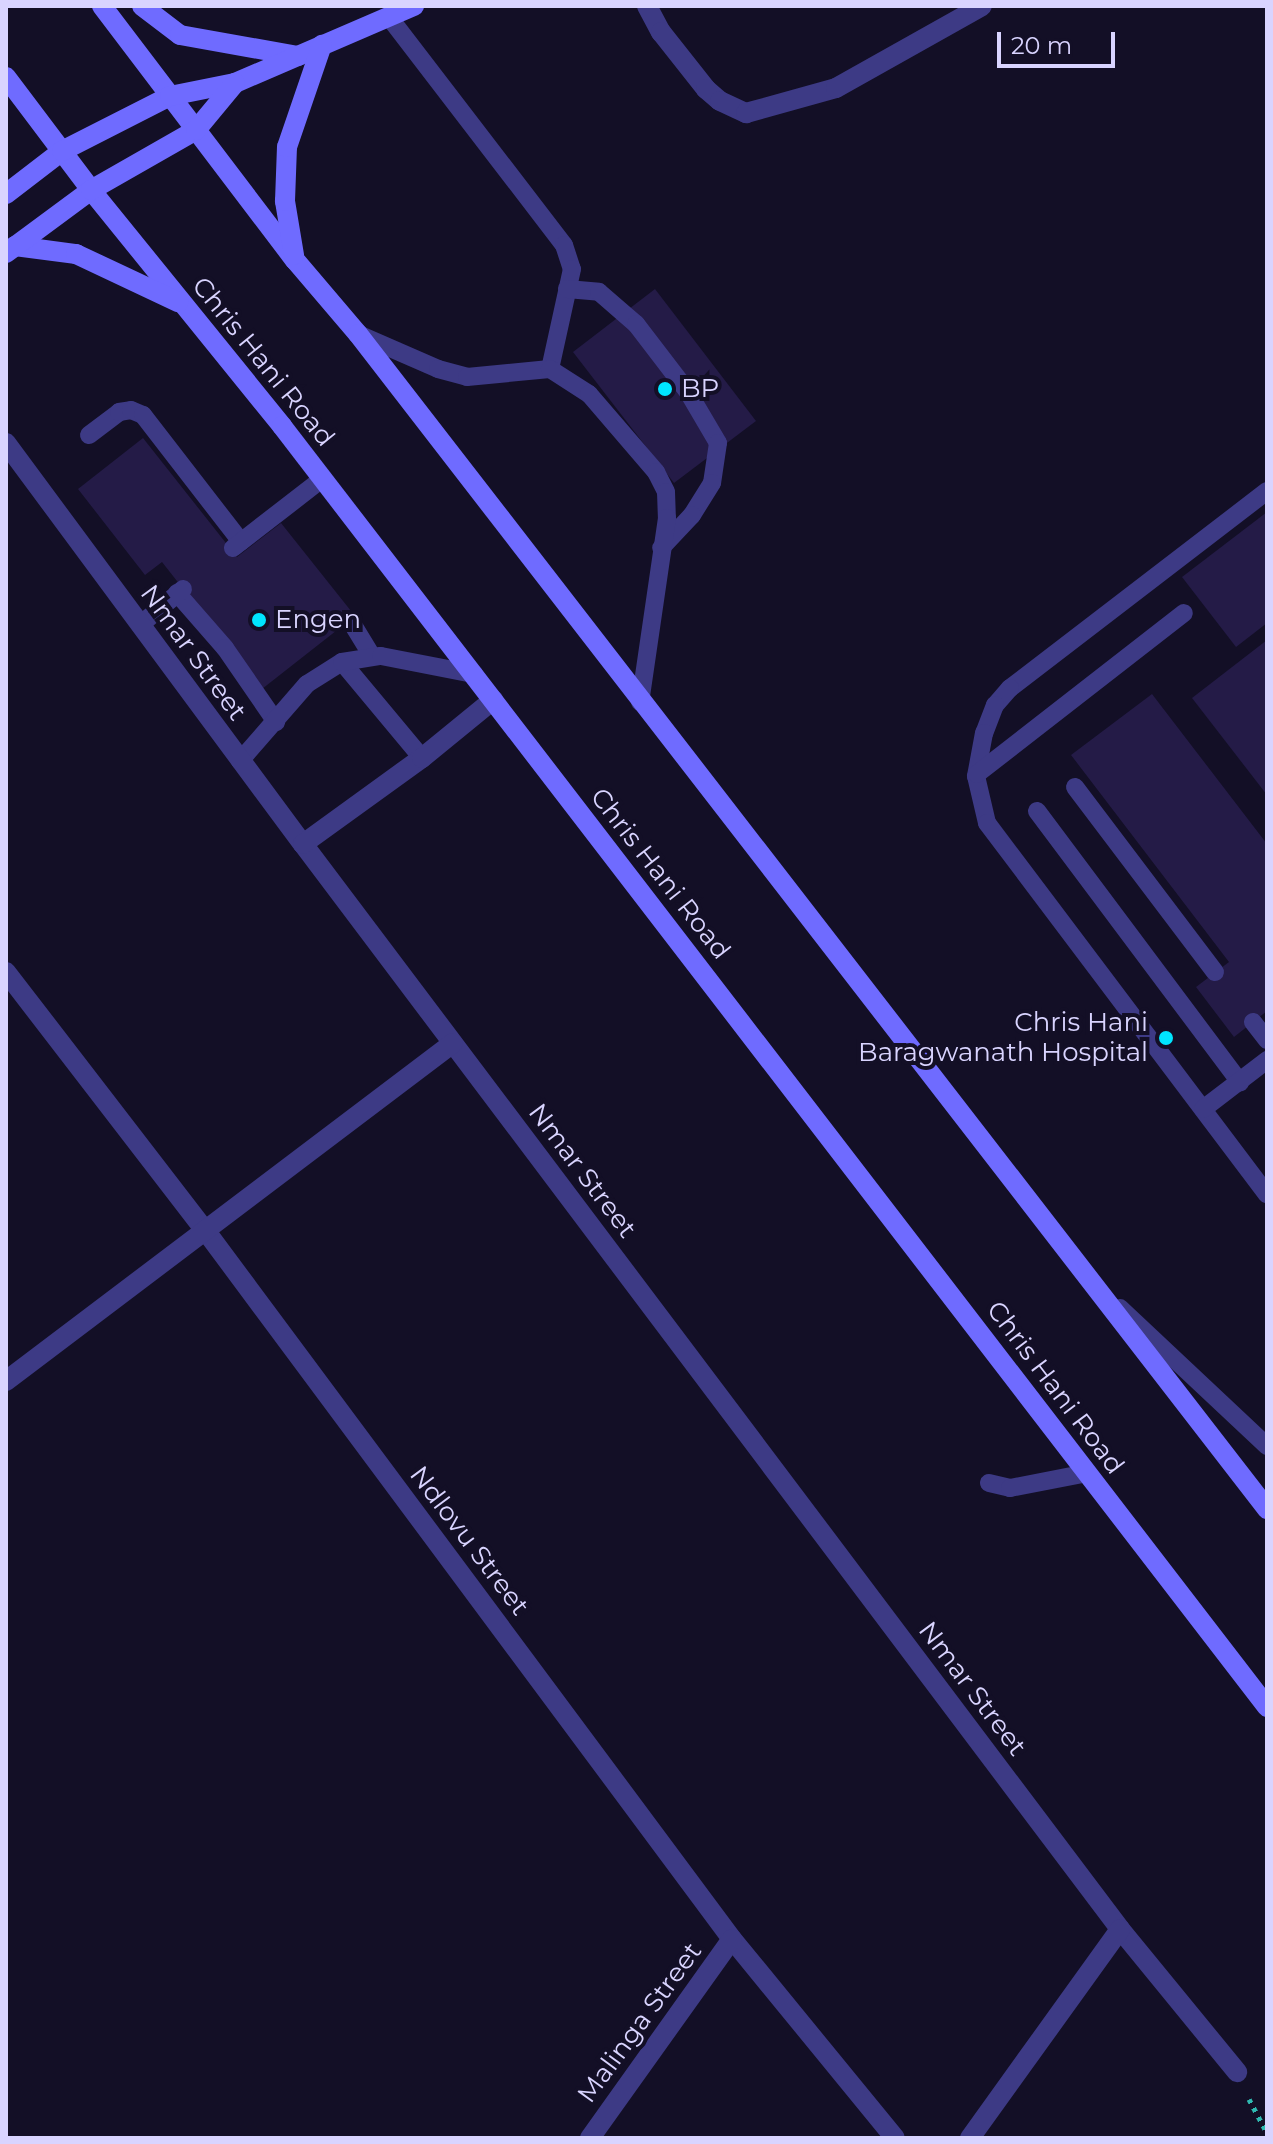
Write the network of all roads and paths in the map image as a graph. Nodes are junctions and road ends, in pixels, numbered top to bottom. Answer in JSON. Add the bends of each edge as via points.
{"nodes":[{"id":1,"x":102,"y":6,"type":"edge"},
{"id":2,"x":142,"y":6,"type":"edge"},
{"id":3,"x":414,"y":6,"type":"edge"},
{"id":4,"x":647,"y":6,"type":"edge"},
{"id":5,"x":982,"y":6,"type":"edge"},
{"id":6,"x":389,"y":17,"type":"junction"},
{"id":7,"x":322,"y":45,"type":"junction"},
{"id":8,"x":299,"y":56,"type":"junction"},
{"id":9,"x":6,"y":77,"type":"edge"},
{"id":10,"x":235,"y":83,"type":"junction"},
{"id":11,"x":170,"y":96,"type":"junction"},
{"id":12,"x":196,"y":130,"type":"junction"},
{"id":13,"x":62,"y":151,"type":"junction"},
{"id":14,"x":91,"y":190,"type":"junction"},
{"id":15,"x":6,"y":194,"type":"edge"},
{"id":16,"x":10,"y":249,"type":"edge"},
{"id":17,"x":295,"y":260,"type":"junction"},
{"id":18,"x":567,"y":289,"type":"junction"},
{"id":19,"x":185,"y":305,"type":"junction"},
{"id":20,"x":358,"y":334,"type":"junction"},
{"id":21,"x":550,"y":369,"type":"junction"},
{"id":22,"x":89,"y":435,"type":"dead end"},
{"id":23,"x":6,"y":443,"type":"edge"},
{"id":24,"x":322,"y":479,"type":"junction"},
{"id":25,"x":1267,"y":491,"type":"edge"},
{"id":26,"x":661,"y":548,"type":"junction"},
{"id":27,"x":1184,"y":613,"type":"dead end"},
{"id":28,"x":350,"y":620,"type":"dead end"},
{"id":29,"x":140,"y":625,"type":"junction"},
{"id":30,"x":372,"y":656,"type":"junction"},
{"id":31,"x":342,"y":662,"type":"junction"},
{"id":32,"x":474,"y":674,"type":"junction"},
{"id":33,"x":493,"y":700,"type":"junction"},
{"id":34,"x":640,"y":702,"type":"junction"},
{"id":35,"x":276,"y":722,"type":"junction"},
{"id":36,"x":422,"y":758,"type":"junction"},
{"id":37,"x":240,"y":761,"type":"junction"},
{"id":38,"x":977,"y":774,"type":"junction"},
{"id":39,"x":1075,"y":787,"type":"dead end"},
{"id":40,"x":1037,"y":811,"type":"dead end"},
{"id":41,"x":303,"y":844,"type":"junction"},
{"id":42,"x":1215,"y":972,"type":"dead end"},
{"id":43,"x":10,"y":985,"type":"edge"},
{"id":44,"x":1253,"y":1022,"type":"dead end"},
{"id":45,"x":1267,"y":1040,"type":"edge"},
{"id":46,"x":453,"y":1043,"type":"junction"},
{"id":47,"x":1267,"y":1060,"type":"edge"},
{"id":48,"x":1240,"y":1082,"type":"junction"},
{"id":49,"x":1203,"y":1109,"type":"junction"},
{"id":50,"x":1267,"y":1194,"type":"edge"},
{"id":51,"x":205,"y":1230,"type":"junction"},
{"id":52,"x":1094,"y":1284,"type":"junction"},
{"id":53,"x":6,"y":1381,"type":"edge"},
{"id":54,"x":1267,"y":1446,"type":"edge"},
{"id":55,"x":1087,"y":1473,"type":"junction"},
{"id":56,"x":989,"y":1483,"type":"dead end"},
{"id":57,"x":1267,"y":1509,"type":"edge"},
{"id":58,"x":1267,"y":1707,"type":"edge"},
{"id":59,"x":1120,"y":1929,"type":"junction"},
{"id":60,"x":732,"y":1939,"type":"junction"},
{"id":61,"x":1237,"y":2072,"type":"joint"},
{"id":62,"x":1267,"y":2133,"type":"edge"},
{"id":63,"x":590,"y":2138,"type":"edge"},
{"id":64,"x":895,"y":2138,"type":"edge"},
{"id":65,"x":970,"y":2138,"type":"edge"}],
"edges":[{"from":1,"to":11,"type":"main road"},
{"from":2,"to":8,"type":"main road","via":[[180,35]]},
{"from":3,"to":6,"type":"main road"},
{"from":4,"to":5,"type":"street","via":[[706,89],[746,113],[836,88]]},
{"from":6,"to":7,"type":"main road"},
{"from":6,"to":18,"type":"lane","via":[[564,245],[572,269]]},
{"from":7,"to":8,"type":"main road"},
{"from":7,"to":17,"type":"main road","via":[[287,147],[285,201]]},
{"from":8,"to":10,"type":"main road"},
{"from":9,"to":13,"type":"main road","name":"Chris Hani Road"},
{"from":10,"to":11,"type":"main road"},
{"from":10,"to":12,"type":"main road"},
{"from":11,"to":12,"type":"main road"},
{"from":11,"to":13,"type":"main road"},
{"from":12,"to":14,"type":"main road"},
{"from":12,"to":17,"type":"main road"},
{"from":13,"to":14,"type":"main road","name":"Chris Hani Road"},
{"from":13,"to":15,"type":"main road"},
{"from":14,"to":16,"type":"main road"},
{"from":14,"to":19,"type":"main road","name":"Chris Hani Road"},
{"from":16,"to":19,"type":"main road","via":[[76,254]]},
{"from":17,"to":20,"type":"main road"},
{"from":18,"to":21,"type":"lane"},
{"from":18,"to":26,"type":"lane","via":[[599,292],[636,324],[688,392],[718,443],[712,483],[692,515]]},
{"from":19,"to":24,"type":"main road","name":"Chris Hani Road"},
{"from":20,"to":21,"type":"lane","via":[[467,377]]},
{"from":20,"to":34,"type":"main road"},
{"from":21,"to":26,"type":"lane","via":[[589,394],[656,472],[666,492]]},
{"from":22,"to":24,"type":"lane","via":[[119,412],[143,415],[236,545],[273,523]]},
{"from":23,"to":29,"type":"street","name":"Nmar Street"},
{"from":24,"to":32,"type":"main road","name":"Chris Hani Road"},
{"from":25,"to":38,"type":"lane","via":[[1010,688],[995,705],[984,733]]},
{"from":26,"to":34,"type":"lane"},
{"from":27,"to":38,"type":"lane"},
{"from":28,"to":30,"type":"lane"},
{"from":29,"to":35,"type":"lane","via":[[180,591]]},
{"from":29,"to":37,"type":"street","name":"Nmar Street"},
{"from":30,"to":31,"type":"lane"},
{"from":30,"to":32,"type":"lane"},
{"from":31,"to":35,"type":"lane","via":[[307,684]]},
{"from":31,"to":36,"type":"lane"},
{"from":32,"to":33,"type":"main road","name":"Chris Hani Road"},
{"from":33,"to":36,"type":"street"},
{"from":33,"to":55,"type":"main road","name":"Chris Hani Road"},
{"from":34,"to":52,"type":"main road"},
{"from":35,"to":37,"type":"lane"},
{"from":36,"to":41,"type":"street"},
{"from":37,"to":41,"type":"street","name":"Nmar Street"},
{"from":38,"to":49,"type":"lane","via":[[987,823]]},
{"from":39,"to":42,"type":"lane"},
{"from":40,"to":48,"type":"lane"},
{"from":41,"to":46,"type":"street","name":"Nmar Street"},
{"from":43,"to":51,"type":"street","name":"Ndlovu Street"},
{"from":44,"to":45,"type":"lane"},
{"from":46,"to":51,"type":"street"},
{"from":46,"to":59,"type":"street","name":"Nmar Street"},
{"from":47,"to":48,"type":"lane"},
{"from":48,"to":49,"type":"lane"},
{"from":49,"to":50,"type":"lane"},
{"from":51,"to":53,"type":"street"},
{"from":51,"to":60,"type":"street","name":"Ndlovu Street"},
{"from":52,"to":54,"type":"lane"},
{"from":52,"to":57,"type":"main road"},
{"from":55,"to":56,"type":"lane","via":[[1010,1488]]},
{"from":55,"to":58,"type":"main road","name":"Chris Hani Road"},
{"from":59,"to":61,"type":"street","name":"Nmar Street"},
{"from":59,"to":65,"type":"street"},
{"from":60,"to":63,"type":"street","name":"Malinga Street"},
{"from":60,"to":64,"type":"street","name":"Ndlovu Street"},
{"from":61,"to":62,"type":"path"}]}
